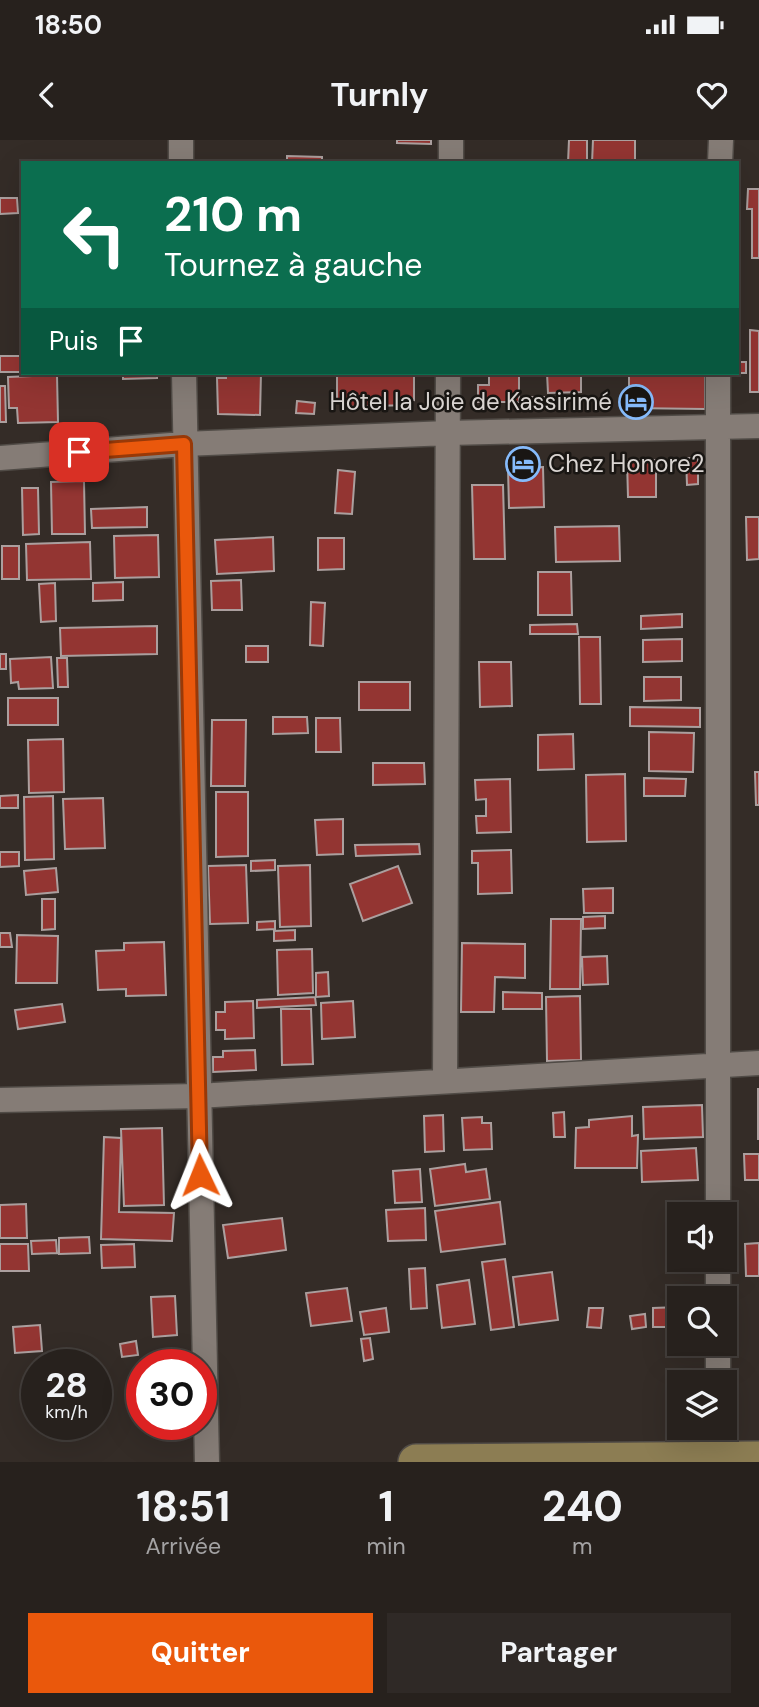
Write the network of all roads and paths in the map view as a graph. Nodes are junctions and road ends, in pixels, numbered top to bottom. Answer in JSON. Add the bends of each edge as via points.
{"nodes":[{"id":1,"x":181,"y":140,"type":"edge"},
{"id":2,"x":452,"y":140,"type":"edge"},
{"id":3,"x":721,"y":140,"type":"edge"},
{"id":4,"x":181,"y":161,"type":"edge"},
{"id":5,"x":451,"y":161,"type":"edge"},
{"id":6,"x":720,"y":161,"type":"edge"},
{"id":7,"x":184,"y":375,"type":"edge"},
{"id":8,"x":448,"y":375,"type":"edge"},
{"id":9,"x":718,"y":375,"type":"edge"},
{"id":10,"x":759,"y":426,"type":"edge"},
{"id":11,"x":718,"y":428,"type":"junction"},
{"id":12,"x":448,"y":433,"type":"junction"},
{"id":13,"x":184,"y":444,"type":"junction"},
{"id":14,"x":0,"y":458,"type":"edge"},
{"id":15,"x":759,"y":1063,"type":"edge"},
{"id":16,"x":717,"y":1064,"type":"junction"},
{"id":17,"x":444,"y":1081,"type":"junction"},
{"id":18,"x":198,"y":1097,"type":"junction"},
{"id":19,"x":0,"y":1100,"type":"edge"},
{"id":20,"x":718,"y":1202,"type":"edge"},
{"id":21,"x":718,"y":1443,"type":"edge"},
{"id":22,"x":759,"y":1459,"type":"edge"},
{"id":23,"x":207,"y":1462,"type":"edge"},
{"id":24,"x":416,"y":1462,"type":"edge"}],
"edges":[{"from":1,"to":4,"type":"street"},
{"from":2,"to":5,"type":"street"},
{"from":3,"to":6,"type":"street"},
{"from":7,"to":13,"type":"street"},
{"from":8,"to":12,"type":"street"},
{"from":9,"to":11,"type":"street"},
{"from":10,"to":11,"type":"street"},
{"from":11,"to":12,"type":"street"},
{"from":11,"to":16,"type":"street"},
{"from":12,"to":13,"type":"street"},
{"from":12,"to":17,"type":"street"},
{"from":13,"to":14,"type":"street"},
{"from":13,"to":18,"type":"street"},
{"from":15,"to":16,"type":"street"},
{"from":16,"to":17,"type":"street"},
{"from":16,"to":20,"type":"street"},
{"from":17,"to":18,"type":"street"},
{"from":18,"to":19,"type":"street"},
{"from":18,"to":23,"type":"street"},
{"from":21,"to":22,"type":"street"},
{"from":21,"to":24,"type":"street"}]}
